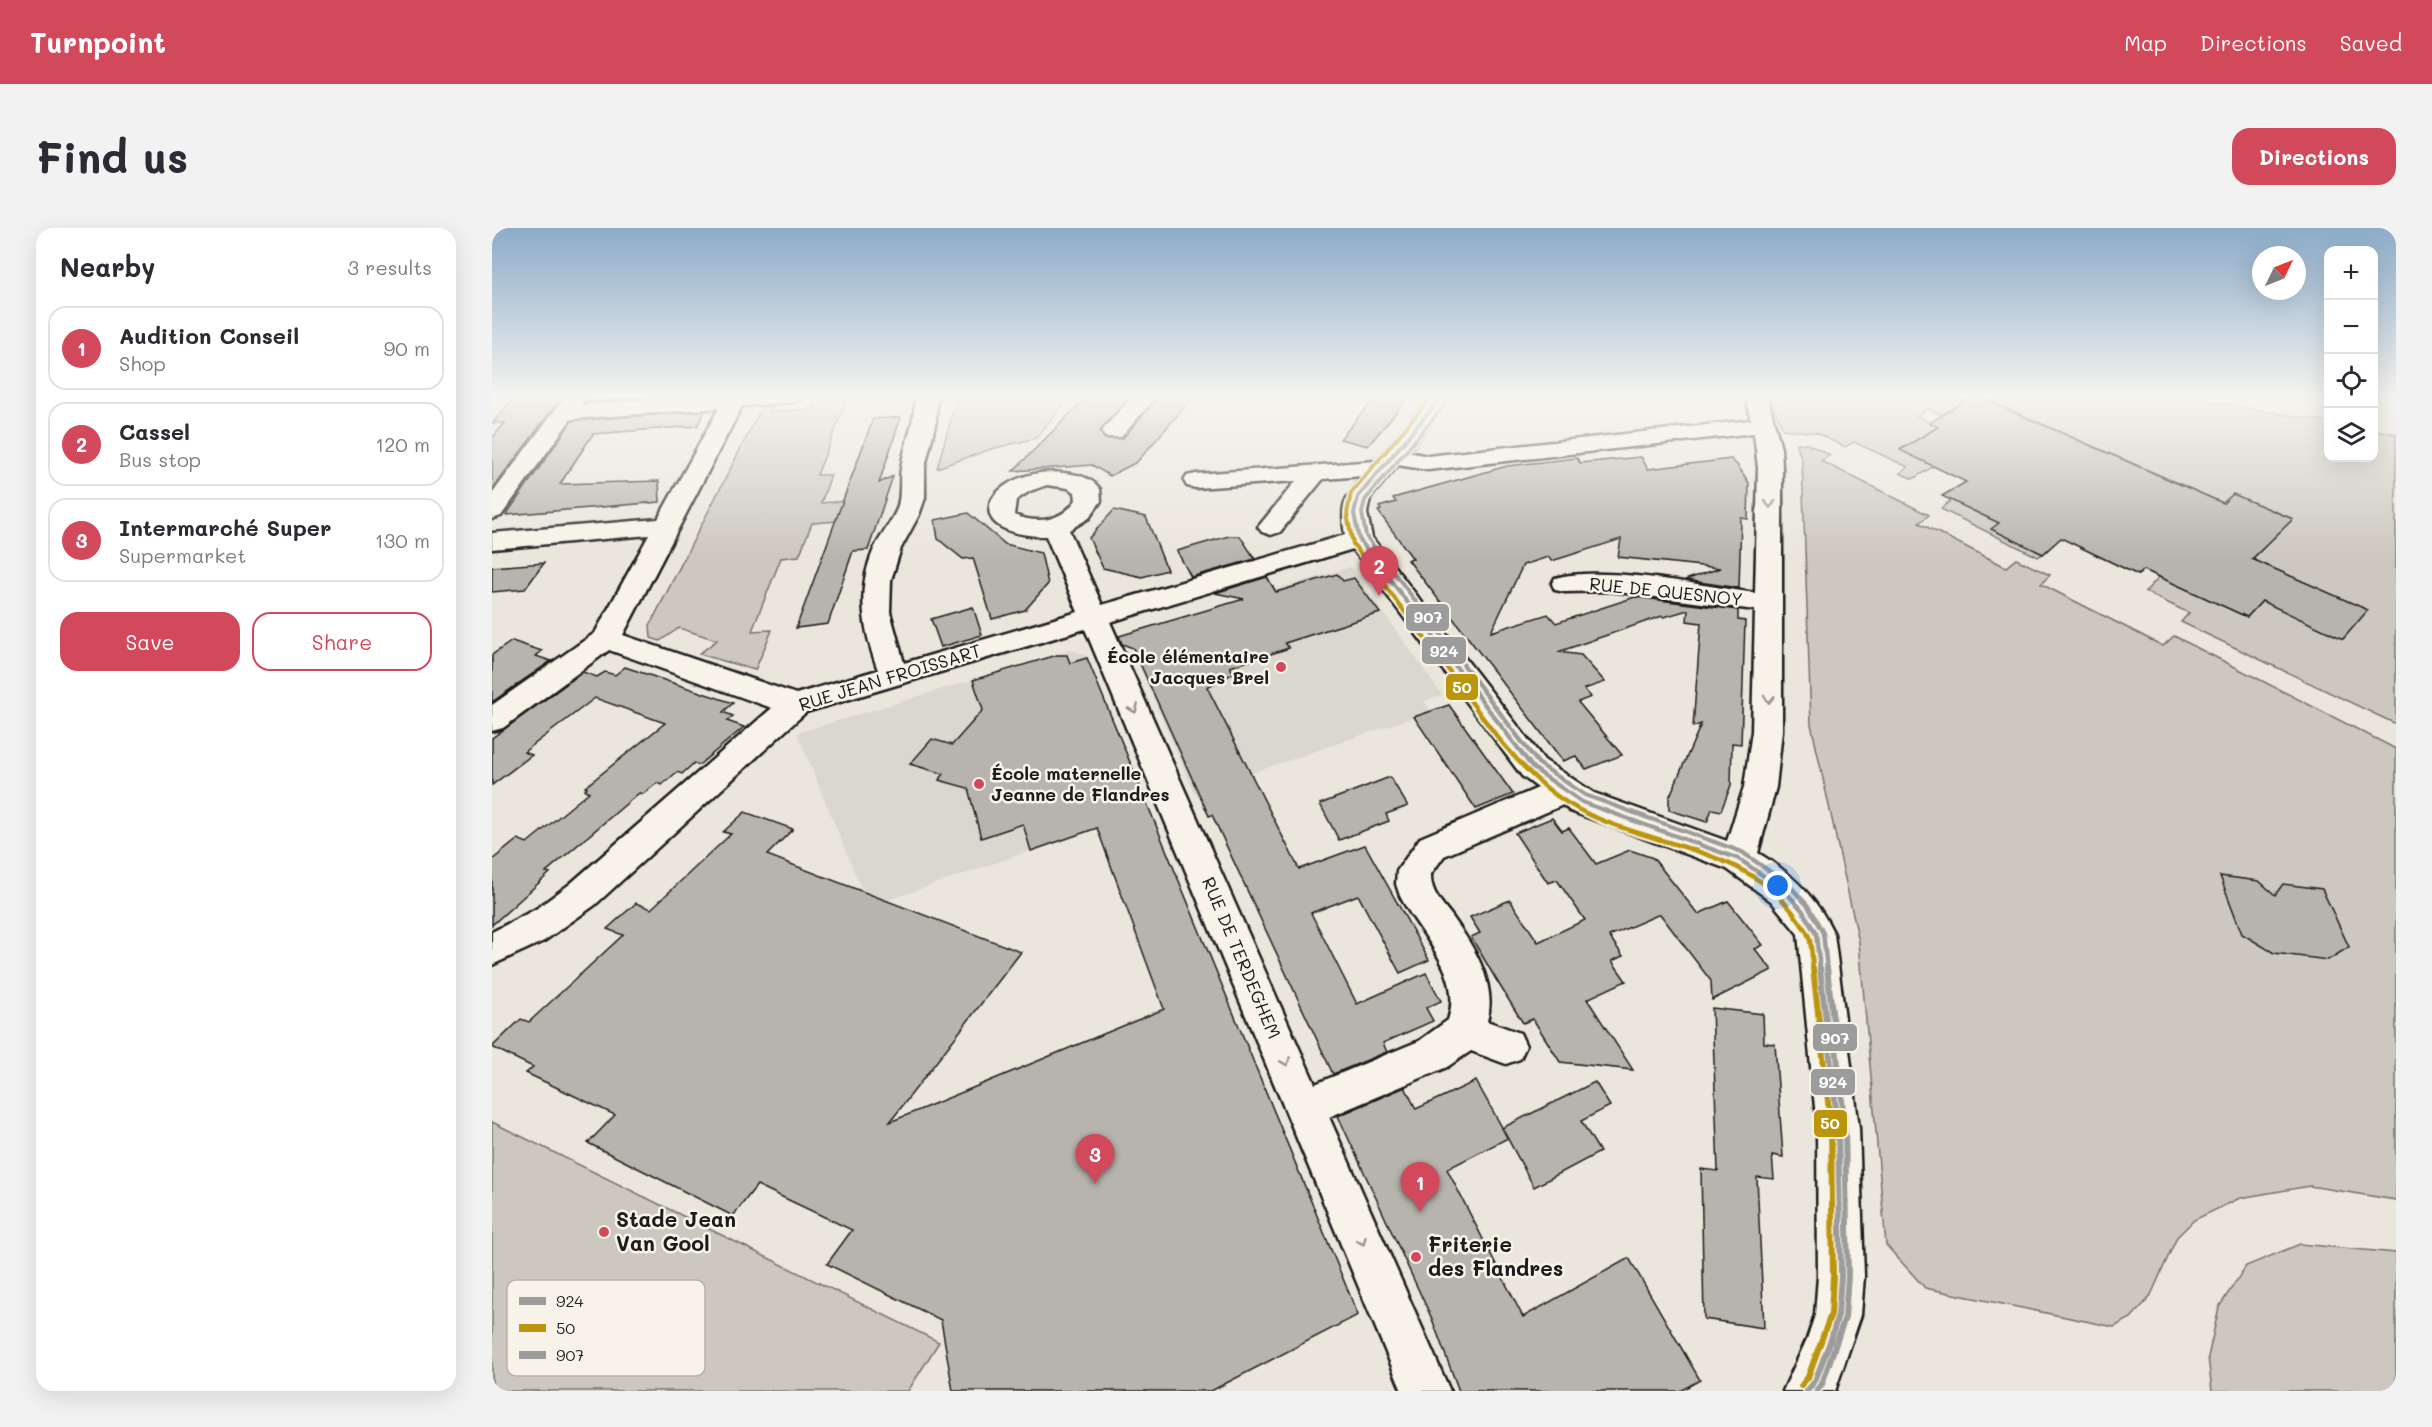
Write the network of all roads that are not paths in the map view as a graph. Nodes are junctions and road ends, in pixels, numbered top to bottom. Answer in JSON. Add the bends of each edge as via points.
{"nodes":[{"id":1,"x":538,"y":449,"type":"edge"},
{"id":2,"x":707,"y":449,"type":"edge"},
{"id":3,"x":917,"y":449,"type":"edge"},
{"id":4,"x":1400,"y":449,"type":"edge"},
{"id":5,"x":1549,"y":449,"type":"edge"},
{"id":6,"x":1767,"y":449,"type":"edge"},
{"id":7,"x":1390,"y":462,"type":"junction"},
{"id":8,"x":1317,"y":471,"type":"junction"},
{"id":9,"x":1196,"y":481,"type":"dead end"},
{"id":10,"x":492,"y":511,"type":"edge"},
{"id":11,"x":666,"y":526,"type":"junction"},
{"id":12,"x":1055,"y":526,"type":"dead end"},
{"id":13,"x":1271,"y":527,"type":"dead end"},
{"id":14,"x":1359,"y":539,"type":"junction"},
{"id":15,"x":492,"y":541,"type":"edge"},
{"id":16,"x":1565,"y":584,"type":"dead end"},
{"id":17,"x":1768,"y":603,"type":"junction"},
{"id":18,"x":1094,"y":617,"type":"junction"},
{"id":19,"x":606,"y":639,"type":"junction"},
{"id":20,"x":894,"y":675,"type":"junction"},
{"id":21,"x":795,"y":705,"type":"junction"},
{"id":22,"x":492,"y":720,"type":"edge"},
{"id":23,"x":1564,"y":791,"type":"junction"},
{"id":24,"x":1739,"y":859,"type":"junction"},
{"id":25,"x":492,"y":949,"type":"edge"},
{"id":26,"x":1464,"y":1030,"type":"junction"},
{"id":27,"x":1506,"y":1046,"type":"dead end"},
{"id":28,"x":1305,"y":1107,"type":"junction"},
{"id":29,"x":1426,"y":1391,"type":"edge"},
{"id":30,"x":1807,"y":1391,"type":"edge"}],
"edges":[{"from":1,"to":10,"type":"street"},
{"from":2,"to":11,"type":"street"},
{"from":3,"to":20,"type":"street","via":[[912,469],[912,502],[881,562],[875,592],[882,645]]},
{"from":4,"to":7,"type":"street"},
{"from":5,"to":7,"type":"street","via":[[1428,463]]},
{"from":6,"to":17,"type":"street","name":"RUE DE QUESNOY","one_way":true},
{"from":7,"to":8,"type":"street"},
{"from":7,"to":14,"type":"street","via":[[1364,488],[1355,505]]},
{"from":8,"to":9,"type":"street"},
{"from":8,"to":13,"type":"street"},
{"from":11,"to":15,"type":"street"},
{"from":11,"to":19,"type":"street"},
{"from":12,"to":18,"type":"street","name":"RUE DE TERDEGHEM"},
{"from":14,"to":18,"type":"street","name":"RUE JEAN FROISSART"},
{"from":14,"to":23,"type":"street","via":[[1518,750],[1533,768]]},
{"from":16,"to":17,"type":"street","name":"RUE DE QUESNOY","via":[[1610,583]]},
{"from":17,"to":24,"type":"street","name":"RUE DE QUESNOY","one_way":true,"via":[[1769,694],[1764,761]]},
{"from":18,"to":20,"type":"street","name":"RUE JEAN FROISSART"},
{"from":18,"to":28,"type":"street","name":"RUE DE TERDEGHEM","one_way":true},
{"from":19,"to":21,"type":"street"},
{"from":19,"to":22,"type":"street"},
{"from":20,"to":21,"type":"street","name":"RUE JEAN FROISSART"},
{"from":21,"to":25,"type":"street","name":"RUE JEAN FROISSART","via":[[575,903],[532,931]]},
{"from":23,"to":24,"type":"street","via":[[1605,812]]},
{"from":23,"to":26,"type":"street","via":[[1450,838],[1432,848],[1414,871],[1413,884],[1418,896],[1464,969],[1471,988],[1471,1011]]},
{"from":24,"to":30,"type":"street","via":[[1759,870],[1796,903],[1809,920],[1820,950],[1838,1128],[1841,1276],[1838,1315],[1831,1339],[1824,1362]]},
{"from":26,"to":27,"type":"street"},
{"from":26,"to":28,"type":"street","via":[[1433,1054]]},
{"from":28,"to":29,"type":"street","name":"RUE DE TERDEGHEM","one_way":true}]}
